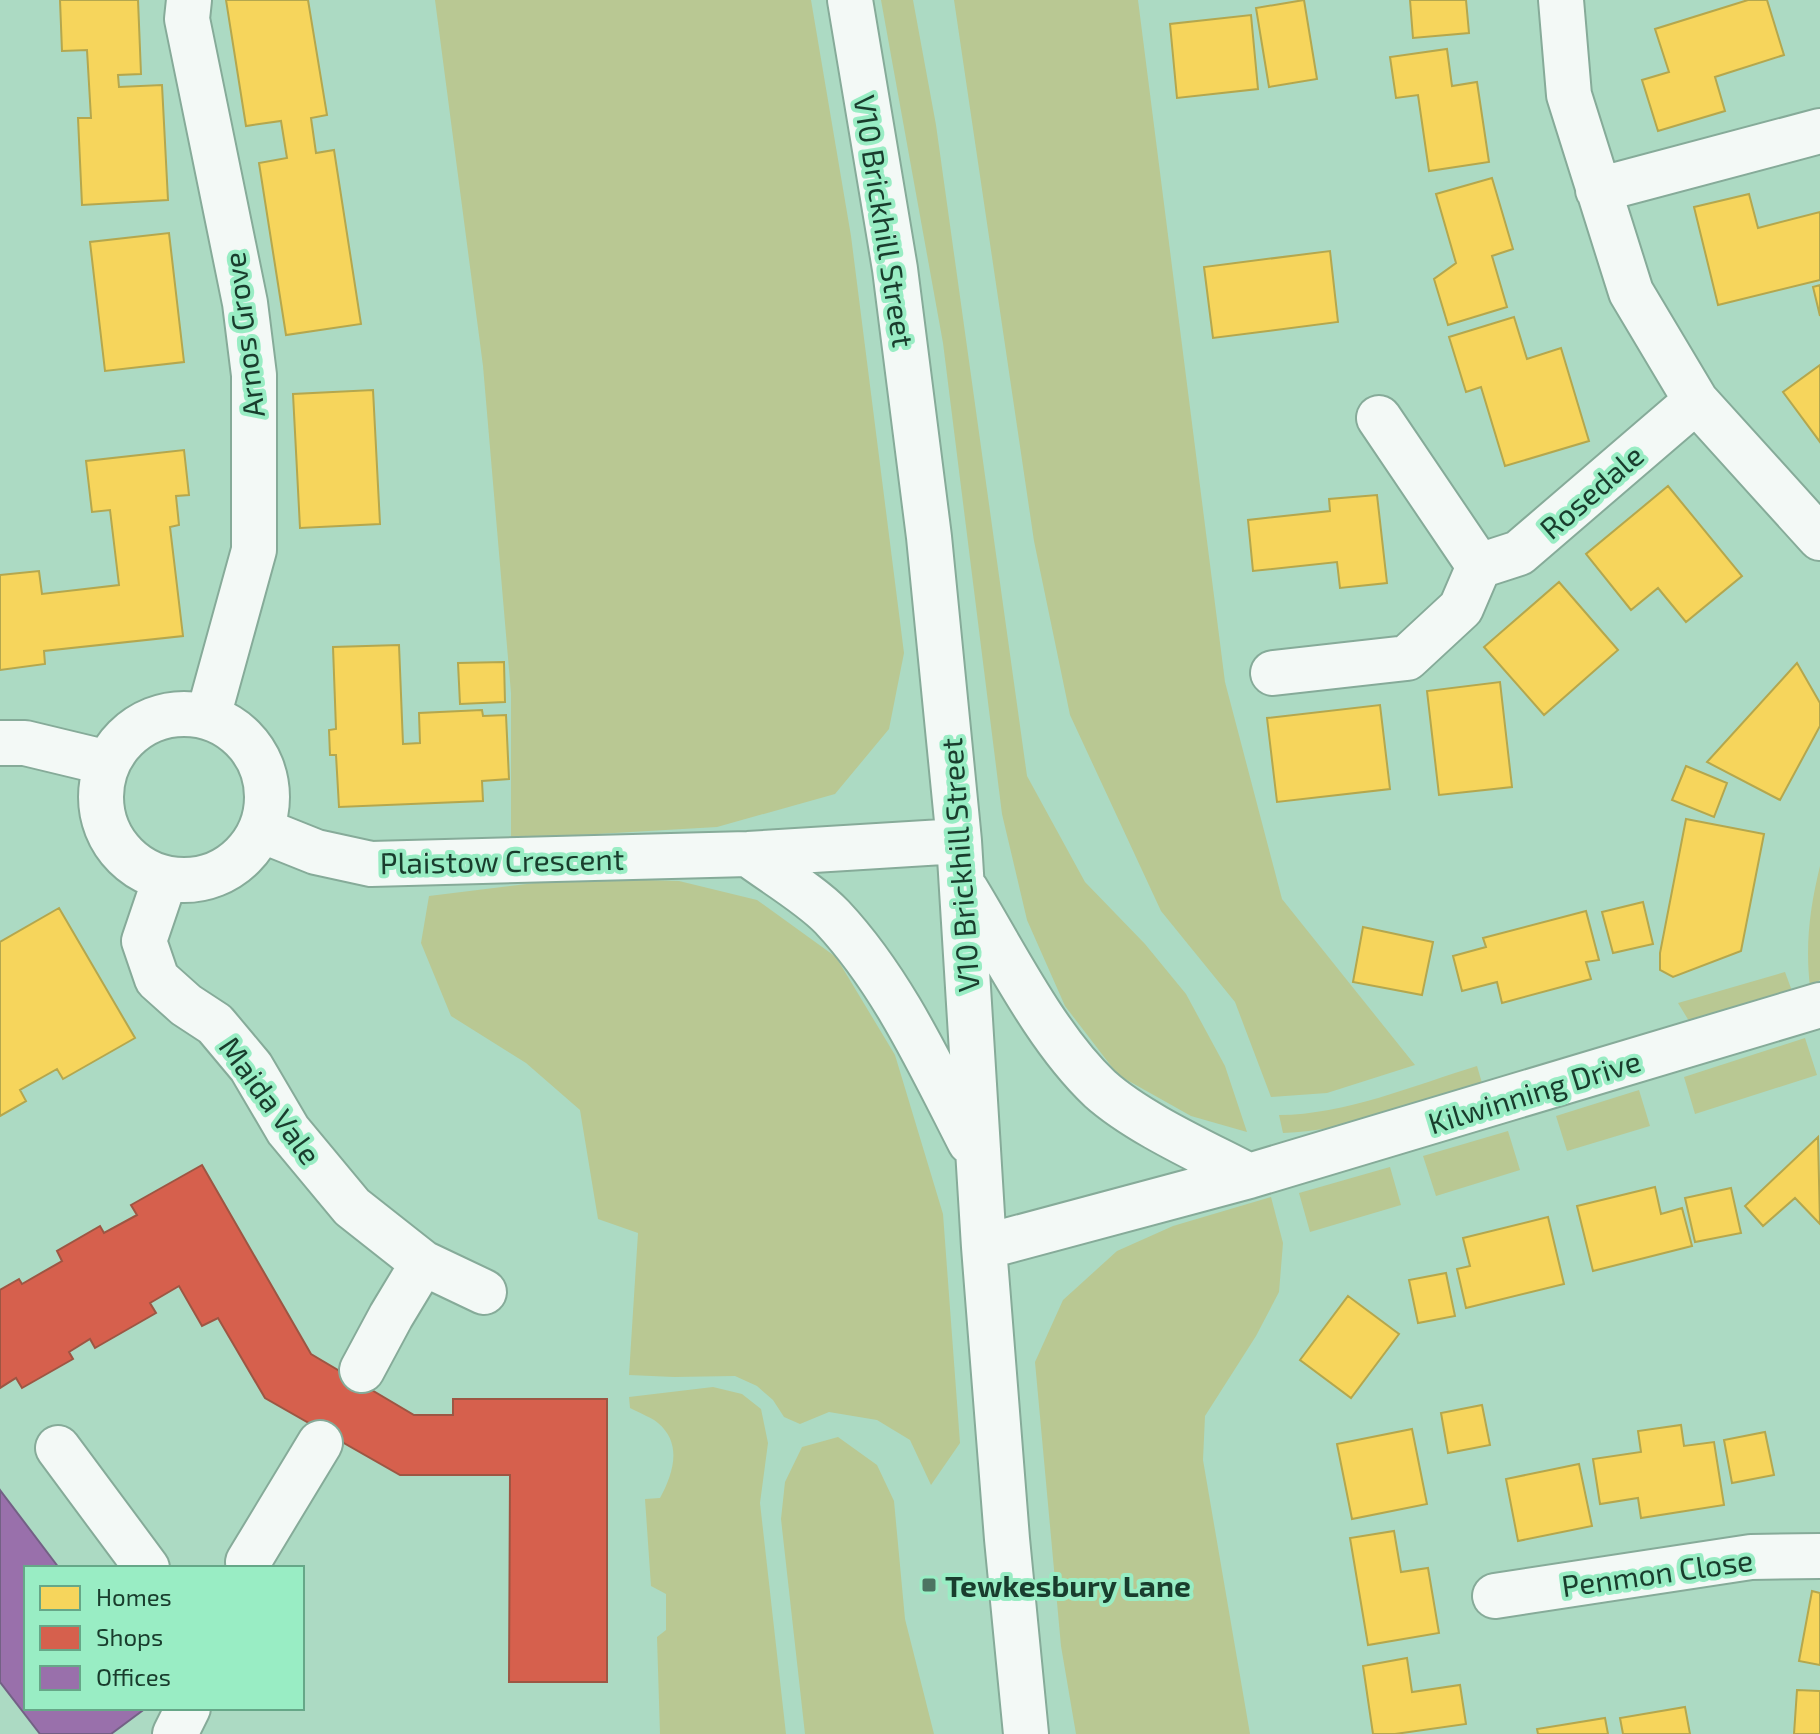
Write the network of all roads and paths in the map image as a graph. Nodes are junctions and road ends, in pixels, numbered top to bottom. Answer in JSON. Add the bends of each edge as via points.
{"nodes":[{"id":1,"x":189,"y":0,"type":"edge"},
{"id":2,"x":850,"y":0,"type":"edge"},
{"id":3,"x":1561,"y":0,"type":"edge"},
{"id":4,"x":1820,"y":131,"type":"edge"},
{"id":5,"x":1598,"y":190,"type":"junction"},
{"id":6,"x":1696,"y":401,"type":"junction"},
{"id":7,"x":1379,"y":418,"type":"dead end"},
{"id":8,"x":1820,"y":538,"type":"edge"},
{"id":9,"x":1479,"y":566,"type":"junction"},
{"id":10,"x":1273,"y":673,"type":"dead end"},
{"id":11,"x":208,"y":717,"type":"junction"},
{"id":12,"x":0,"y":743,"type":"edge"},
{"id":13,"x":108,"y":763,"type":"junction"},
{"id":14,"x":261,"y":830,"type":"junction"},
{"id":15,"x":959,"y":841,"type":"junction"},
{"id":16,"x":748,"y":854,"type":"junction"},
{"id":17,"x":165,"y":879,"type":"junction"},
{"id":18,"x":963,"y":885,"type":"junction"},
{"id":19,"x":1820,"y":1005,"type":"edge"},
{"id":20,"x":978,"y":1158,"type":"junction"},
{"id":21,"x":1249,"y":1176,"type":"junction"},
{"id":22,"x":984,"y":1247,"type":"junction"},
{"id":23,"x":423,"y":1263,"type":"junction"},
{"id":24,"x":484,"y":1292,"type":"dead end"},
{"id":25,"x":362,"y":1370,"type":"dead end"},
{"id":26,"x":320,"y":1443,"type":"dead end"},
{"id":27,"x":58,"y":1448,"type":"dead end"},
{"id":28,"x":1820,"y":1556,"type":"edge"},
{"id":29,"x":248,"y":1562,"type":"dead end"},
{"id":30,"x":146,"y":1566,"type":"edge"},
{"id":31,"x":1495,"y":1596,"type":"dead end"},
{"id":32,"x":187,"y":1710,"type":"edge"},
{"id":33,"x":175,"y":1734,"type":"edge"},
{"id":34,"x":1026,"y":1734,"type":"edge"}],
"edges":[{"from":1,"to":11,"type":"street","name":"Arnos Grove","via":[[187,19],[245,303],[255,384],[254,550]]},
{"from":2,"to":15,"type":"street","name":"V10 Brickhill Street","via":[[895,269]]},
{"from":3,"to":5,"type":"street","via":[[1569,95]]},
{"from":4,"to":5,"type":"street"},
{"from":5,"to":6,"type":"street","via":[[1631,292]]},
{"from":6,"to":8,"type":"street"},
{"from":6,"to":9,"type":"street","name":"Rosedale","via":[[1519,553]]},
{"from":7,"to":9,"type":"street"},
{"from":9,"to":10,"type":"street","via":[[1461,608],[1407,658]]},
{"from":11,"to":13,"type":"street","via":[[161,717],[139,727]]},
{"from":11,"to":14,"type":"street","via":[[234,730],[253,749],[265,775],[268,802]]},
{"from":12,"to":13,"type":"street","via":[[25,743]]},
{"from":13,"to":17,"type":"street","via":[[101,811],[109,834],[124,855]]},
{"from":14,"to":16,"type":"street","name":"Plaistow Crescent","via":[[316,852],[371,864]]},
{"from":14,"to":17,"type":"street","via":[[246,854],[223,872],[195,880]]},
{"from":15,"to":16,"type":"street","name":"Plaistow Crescent"},
{"from":15,"to":18,"type":"street","name":"V10 Brickhill Street"},
{"from":16,"to":20,"type":"street","via":[[830,914],[875,969]]},
{"from":17,"to":23,"type":"street","name":"Maida Vale","via":[[144,941],[157,979],[215,1024],[251,1067],[288,1130],[352,1207]]},
{"from":18,"to":20,"type":"street","name":"V10 Brickhill Street"},
{"from":18,"to":21,"type":"street","via":[[1061,1044],[1102,1090],[1157,1128]]},
{"from":19,"to":21,"type":"street","name":"Kilwinning Drive"},
{"from":20,"to":22,"type":"street","name":"V10 Brickhill Street"},
{"from":21,"to":22,"type":"street","name":"Kilwinning Drive"},
{"from":22,"to":34,"type":"street","name":"V10 Brickhill Street"},
{"from":23,"to":24,"type":"street","name":"Maida Vale"},
{"from":23,"to":25,"type":"street"},
{"from":26,"to":29,"type":"street"},
{"from":27,"to":30,"type":"street"},
{"from":28,"to":31,"type":"street","name":"Penmon Close","via":[[1751,1557]]},
{"from":32,"to":33,"type":"street"}]}
